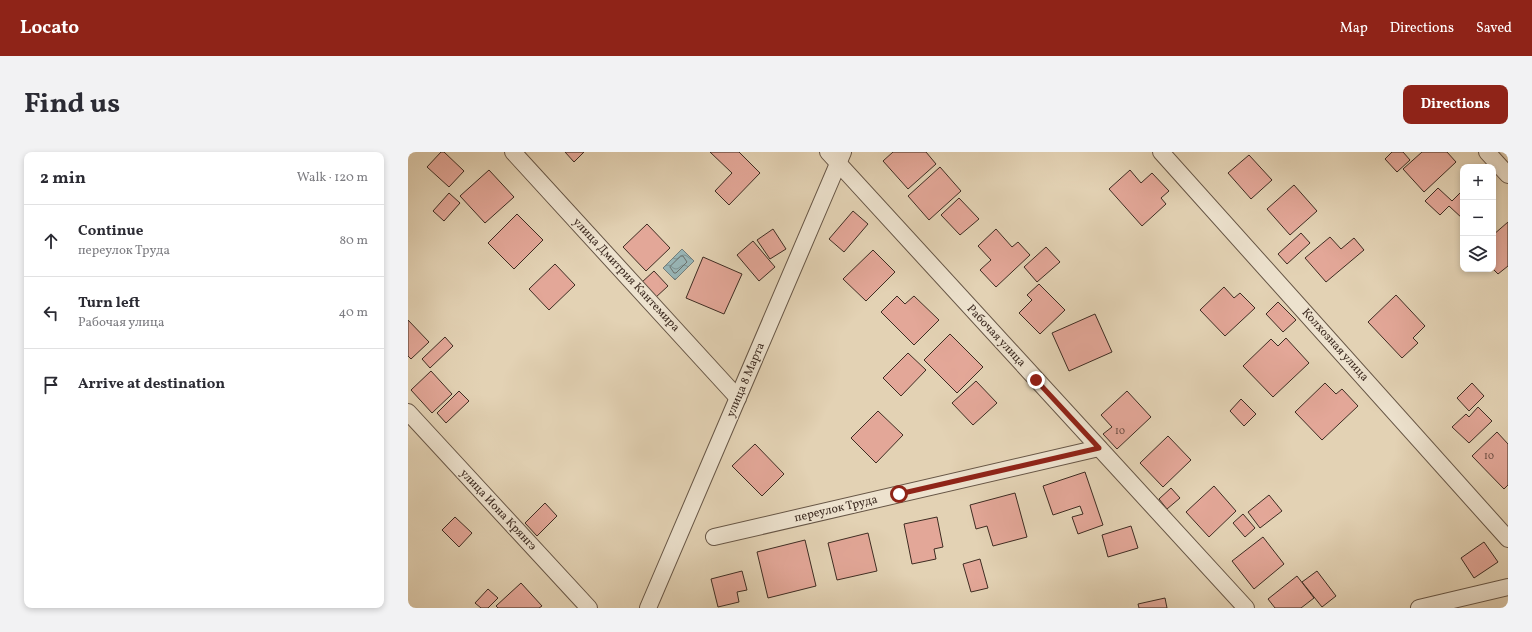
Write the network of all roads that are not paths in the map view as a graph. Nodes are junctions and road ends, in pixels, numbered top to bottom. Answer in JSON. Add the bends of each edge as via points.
{"nodes":[{"id":1,"x":513,"y":152,"type":"edge"},
{"id":2,"x":828,"y":152,"type":"edge"},
{"id":3,"x":1161,"y":152,"type":"edge"},
{"id":4,"x":1487,"y":152,"type":"edge"},
{"id":5,"x":841,"y":158,"type":"edge"},
{"id":6,"x":1508,"y":175,"type":"edge"},
{"id":7,"x":738,"y":398,"type":"junction"},
{"id":8,"x":408,"y":412,"type":"edge"},
{"id":9,"x":1099,"y":448,"type":"junction"},
{"id":10,"x":714,"y":537,"type":"dead end"},
{"id":11,"x":1508,"y":539,"type":"edge"},
{"id":12,"x":1508,"y":587,"type":"edge"},
{"id":13,"x":589,"y":608,"type":"edge"},
{"id":14,"x":648,"y":608,"type":"edge"},
{"id":15,"x":1246,"y":608,"type":"edge"},
{"id":16,"x":1419,"y":608,"type":"edge"}],
"edges":[{"from":1,"to":7,"type":"street","name":"улица Дмитрия Кантемира"},
{"from":2,"to":5,"type":"street","name":"Рабочая улица"},
{"from":3,"to":11,"type":"street","name":"Колхозная улица"},
{"from":4,"to":6,"type":"street"},
{"from":5,"to":7,"type":"street","name":"улица 8 Марта"},
{"from":5,"to":9,"type":"street","name":"Рабочая улица"},
{"from":7,"to":14,"type":"street","name":"улица 8 Марта"},
{"from":8,"to":13,"type":"street","name":"улица Иона Крянгэ"},
{"from":9,"to":10,"type":"street","name":"переулок Труда"},
{"from":9,"to":15,"type":"street","name":"Рабочая улица"},
{"from":12,"to":16,"type":"street"}]}
